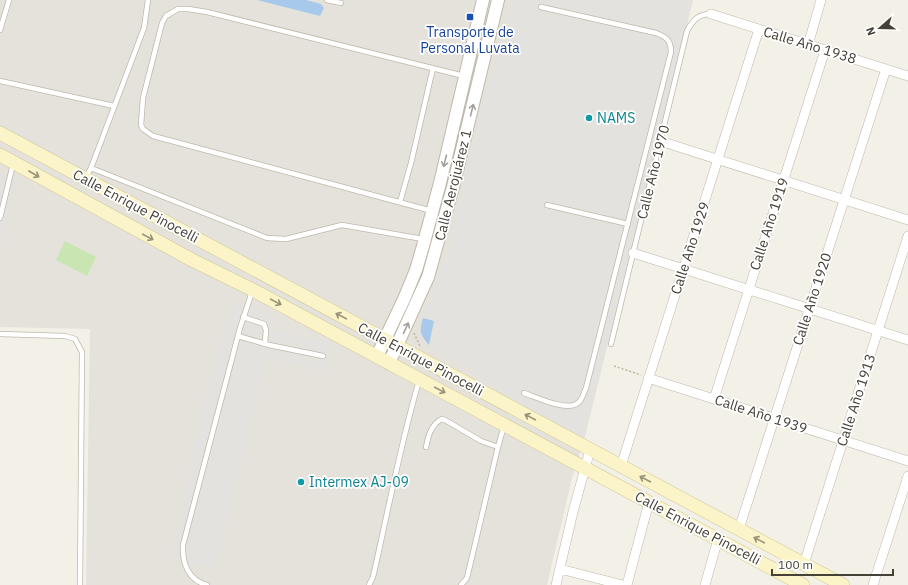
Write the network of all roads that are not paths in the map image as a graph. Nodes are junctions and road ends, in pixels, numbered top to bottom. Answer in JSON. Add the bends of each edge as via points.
{"nodes":[{"id":1,"x":9,"y":0,"type":"edge"},
{"id":2,"x":148,"y":0,"type":"edge"},
{"id":3,"x":327,"y":0,"type":"edge"},
{"id":4,"x":484,"y":0,"type":"edge"},
{"id":5,"x":498,"y":0,"type":"edge"},
{"id":6,"x":821,"y":0,"type":"edge"},
{"id":7,"x":340,"y":3,"type":"dead end"},
{"id":8,"x":541,"y":7,"type":"dead end"},
{"id":9,"x":711,"y":14,"type":"joint"},
{"id":10,"x":759,"y":29,"type":"junction"},
{"id":11,"x":0,"y":30,"type":"edge"},
{"id":12,"x":808,"y":45,"type":"junction"},
{"id":13,"x":825,"y":50,"type":"junction"},
{"id":14,"x":433,"y":68,"type":"junction"},
{"id":15,"x":886,"y":69,"type":"junction"},
{"id":16,"x":466,"y":76,"type":"junction"},
{"id":17,"x":908,"y":76,"type":"edge"},
{"id":18,"x":0,"y":81,"type":"edge"},
{"id":19,"x":114,"y":106,"type":"junction"},
{"id":20,"x":0,"y":133,"type":"edge"},
{"id":21,"x":660,"y":141,"type":"junction"},
{"id":22,"x":0,"y":155,"type":"edge"},
{"id":23,"x":718,"y":160,"type":"junction"},
{"id":24,"x":13,"y":162,"type":"junction"},
{"id":25,"x":88,"y":173,"type":"junction"},
{"id":26,"x":783,"y":180,"type":"junction"},
{"id":27,"x":844,"y":200,"type":"junction"},
{"id":28,"x":400,"y":202,"type":"junction"},
{"id":29,"x":547,"y":205,"type":"dead end"},
{"id":30,"x":433,"y":211,"type":"junction"},
{"id":31,"x":0,"y":218,"type":"edge"},
{"id":32,"x":908,"y":220,"type":"edge"},
{"id":33,"x":628,"y":224,"type":"junction"},
{"id":34,"x":908,"y":236,"type":"edge"},
{"id":35,"x":425,"y":239,"type":"junction"},
{"id":36,"x":633,"y":253,"type":"junction"},
{"id":37,"x":683,"y":269,"type":"junction"},
{"id":38,"x":749,"y":289,"type":"junction"},
{"id":39,"x":253,"y":290,"type":"junction"},
{"id":40,"x":809,"y":309,"type":"junction"},
{"id":41,"x":243,"y":318,"type":"junction"},
{"id":42,"x":878,"y":330,"type":"junction"},
{"id":43,"x":0,"y":334,"type":"edge"},
{"id":44,"x":238,"y":336,"type":"junction"},
{"id":45,"x":385,"y":339,"type":"junction"},
{"id":46,"x":908,"y":340,"type":"edge"},
{"id":47,"x":265,"y":343,"type":"junction"},
{"id":48,"x":611,"y":344,"type":"dead end"},
{"id":49,"x":398,"y":346,"type":"junction"},
{"id":50,"x":323,"y":356,"type":"dead end"},
{"id":51,"x":377,"y":356,"type":"junction"},
{"id":52,"x":390,"y":363,"type":"junction"},
{"id":53,"x":648,"y":378,"type":"junction"},
{"id":54,"x":420,"y":380,"type":"junction"},
{"id":55,"x":524,"y":393,"type":"dead end"},
{"id":56,"x":714,"y":399,"type":"junction"},
{"id":57,"x":774,"y":418,"type":"junction"},
{"id":58,"x":505,"y":425,"type":"junction"},
{"id":59,"x":843,"y":440,"type":"junction"},
{"id":60,"x":426,"y":447,"type":"dead end"},
{"id":61,"x":498,"y":447,"type":"junction"},
{"id":62,"x":590,"y":450,"type":"junction"},
{"id":63,"x":908,"y":461,"type":"edge"},
{"id":64,"x":621,"y":466,"type":"junction"},
{"id":65,"x":584,"y":467,"type":"junction"},
{"id":66,"x":908,"y":476,"type":"edge"},
{"id":67,"x":649,"y":502,"type":"junction"},
{"id":68,"x":738,"y":529,"type":"junction"},
{"id":69,"x":718,"y":539,"type":"junction"},
{"id":70,"x":804,"y":564,"type":"junction"},
{"id":71,"x":560,"y":569,"type":"junction"},
{"id":72,"x":80,"y":585,"type":"edge"},
{"id":73,"x":207,"y":585,"type":"edge"},
{"id":74,"x":369,"y":585,"type":"edge"},
{"id":75,"x":461,"y":585,"type":"edge"},
{"id":76,"x":556,"y":585,"type":"edge"},
{"id":77,"x":623,"y":585,"type":"edge"},
{"id":78,"x":628,"y":585,"type":"edge"},
{"id":79,"x":704,"y":585,"type":"edge"},
{"id":80,"x":802,"y":585,"type":"edge"},
{"id":81,"x":843,"y":585,"type":"edge"},
{"id":82,"x":873,"y":585,"type":"edge"}],
"edges":[{"from":1,"to":11,"type":"lane"},
{"from":2,"to":19,"type":"lane","via":[[144,28]]},
{"from":3,"to":7,"type":"lane"},
{"from":4,"to":16,"type":"street","name":"Calle Aerojuárez 1"},
{"from":49,"to":5,"type":"street","name":"Calle Aerojuárez 1","one_way":true,"via":[[428,278],[453,187]]},
{"from":6,"to":12,"type":"street"},
{"from":8,"to":33,"type":"lane","via":[[656,33],[669,40],[671,52]]},
{"from":9,"to":10,"type":"street","name":"Calle Año 1938"},
{"from":9,"to":21,"type":"lane","name":"Calle Año 1970","via":[[696,18],[687,31]]},
{"from":10,"to":12,"type":"street","name":"Calle Año 1938"},
{"from":10,"to":23,"type":"street","name":"Calle Año 1929"},
{"from":12,"to":13,"type":"street","name":"Calle Año 1938"},
{"from":13,"to":15,"type":"street","name":"Calle Año 1938"},
{"from":13,"to":26,"type":"street","name":"Calle Año 1919"},
{"from":14,"to":16,"type":"lane"},
{"from":14,"to":28,"type":"lane"},
{"from":14,"to":28,"type":"lane","via":[[231,18],[178,9],[166,16],[162,23],[143,98],[141,126],[153,136]]},
{"from":15,"to":17,"type":"street","name":"Calle Año 1938"},
{"from":15,"to":27,"type":"street","name":"Calle Año 1920"},
{"from":16,"to":30,"type":"street","name":"Calle Aerojuárez 1","one_way":true},
{"from":18,"to":19,"type":"lane"},
{"from":19,"to":25,"type":"lane"},
{"from":20,"to":25,"type":"main road","name":"Calle Enrique Pinocelli"},
{"from":21,"to":23,"type":"street"},
{"from":21,"to":36,"type":"lane","name":"Calle Año 1970"},
{"from":22,"to":24,"type":"main road","name":"Calle Enrique Pinocelli"},
{"from":23,"to":26,"type":"street"},
{"from":23,"to":37,"type":"street","name":"Calle Año 1929"},
{"from":24,"to":31,"type":"lane"},
{"from":24,"to":39,"type":"main road","name":"Calle Enrique Pinocelli","one_way":true,"via":[[192,260]]},
{"from":25,"to":35,"type":"lane","via":[[267,238],[286,238],[342,225]]},
{"from":45,"to":25,"type":"main road","name":"Calle Enrique Pinocelli","one_way":true},
{"from":26,"to":27,"type":"street"},
{"from":26,"to":38,"type":"street","name":"Calle Año 1919"},
{"from":27,"to":32,"type":"street"},
{"from":27,"to":40,"type":"street","name":"Calle Año 1920"},
{"from":28,"to":30,"type":"lane"},
{"from":29,"to":33,"type":"lane"},
{"from":30,"to":35,"type":"street","name":"Calle Aerojuárez 1"},
{"from":33,"to":55,"type":"lane","via":[[582,397],[578,403],[568,406]]},
{"from":34,"to":42,"type":"street","name":"Calle Año 1913"},
{"from":35,"to":45,"type":"street","name":"Calle Aerojuárez 1","via":[[412,281]]},
{"from":36,"to":37,"type":"street"},
{"from":36,"to":48,"type":"lane","name":"Calle Año 1970"},
{"from":37,"to":38,"type":"street"},
{"from":37,"to":53,"type":"street","name":"Calle Año 1929"},
{"from":38,"to":40,"type":"street"},
{"from":38,"to":56,"type":"street","name":"Calle Año 1919"},
{"from":39,"to":41,"type":"lane"},
{"from":39,"to":51,"type":"main road","name":"Calle Enrique Pinocelli","one_way":true},
{"from":40,"to":42,"type":"street"},
{"from":40,"to":57,"type":"street","name":"Calle Año 1920"},
{"from":41,"to":44,"type":"lane"},
{"from":41,"to":47,"type":"lane","via":[[264,324]]},
{"from":42,"to":46,"type":"street"},
{"from":42,"to":59,"type":"street","name":"Calle Año 1913"},
{"from":43,"to":72,"type":"lane","via":[[65,336],[76,340],[82,352]]},
{"from":44,"to":47,"type":"lane"},
{"from":44,"to":73,"type":"lane","via":[[183,545],[183,558],[188,572],[198,582]]},
{"from":45,"to":49,"type":"main road","name":"Calle Enrique Pinocelli"},
{"from":45,"to":51,"type":"street","name":"Calle Aerojuárez 1"},
{"from":47,"to":50,"type":"lane"},
{"from":49,"to":52,"type":"street","name":"Calle Aerojuárez 1"},
{"from":62,"to":49,"type":"main road","name":"Calle Enrique Pinocelli","one_way":true},
{"from":51,"to":52,"type":"main road","name":"Calle Enrique Pinocelli"},
{"from":52,"to":54,"type":"main road","name":"Calle Enrique Pinocelli"},
{"from":53,"to":56,"type":"street","name":"Calle Año 1939"},
{"from":53,"to":64,"type":"street","name":"Calle Año 1929"},
{"from":54,"to":58,"type":"main road","name":"Calle Enrique Pinocelli","one_way":true},
{"from":54,"to":74,"type":"lane","via":[[411,407],[374,577]]},
{"from":56,"to":57,"type":"street","name":"Calle Año 1939"},
{"from":57,"to":59,"type":"street","name":"Calle Año 1939"},
{"from":57,"to":68,"type":"street","name":"Calle Año 1920"},
{"from":58,"to":61,"type":"lane"},
{"from":58,"to":65,"type":"main road","name":"Calle Enrique Pinocelli"},
{"from":59,"to":63,"type":"street","name":"Calle Año 1939"},
{"from":59,"to":70,"type":"street","name":"Calle Año 1913"},
{"from":60,"to":61,"type":"lane","via":[[432,428],[442,419],[481,441]]},
{"from":61,"to":75,"type":"lane","via":[[467,578]]},
{"from":62,"to":64,"type":"main road","name":"Calle Enrique Pinocelli"},
{"from":62,"to":65,"type":"street"},
{"from":68,"to":64,"type":"main road","name":"Calle Enrique Pinocelli","one_way":true},
{"from":65,"to":67,"type":"main road","name":"Calle Enrique Pinocelli"},
{"from":65,"to":71,"type":"street"},
{"from":66,"to":82,"type":"street"},
{"from":67,"to":69,"type":"main road","name":"Calle Enrique Pinocelli"},
{"from":67,"to":78,"type":"street"},
{"from":70,"to":68,"type":"main road","name":"Calle Enrique Pinocelli","one_way":true},
{"from":69,"to":79,"type":"street"},
{"from":69,"to":80,"type":"main road","name":"Calle Enrique Pinocelli"},
{"from":70,"to":81,"type":"main road","name":"Calle Enrique Pinocelli"},
{"from":71,"to":76,"type":"street"},
{"from":71,"to":77,"type":"street"}]}
